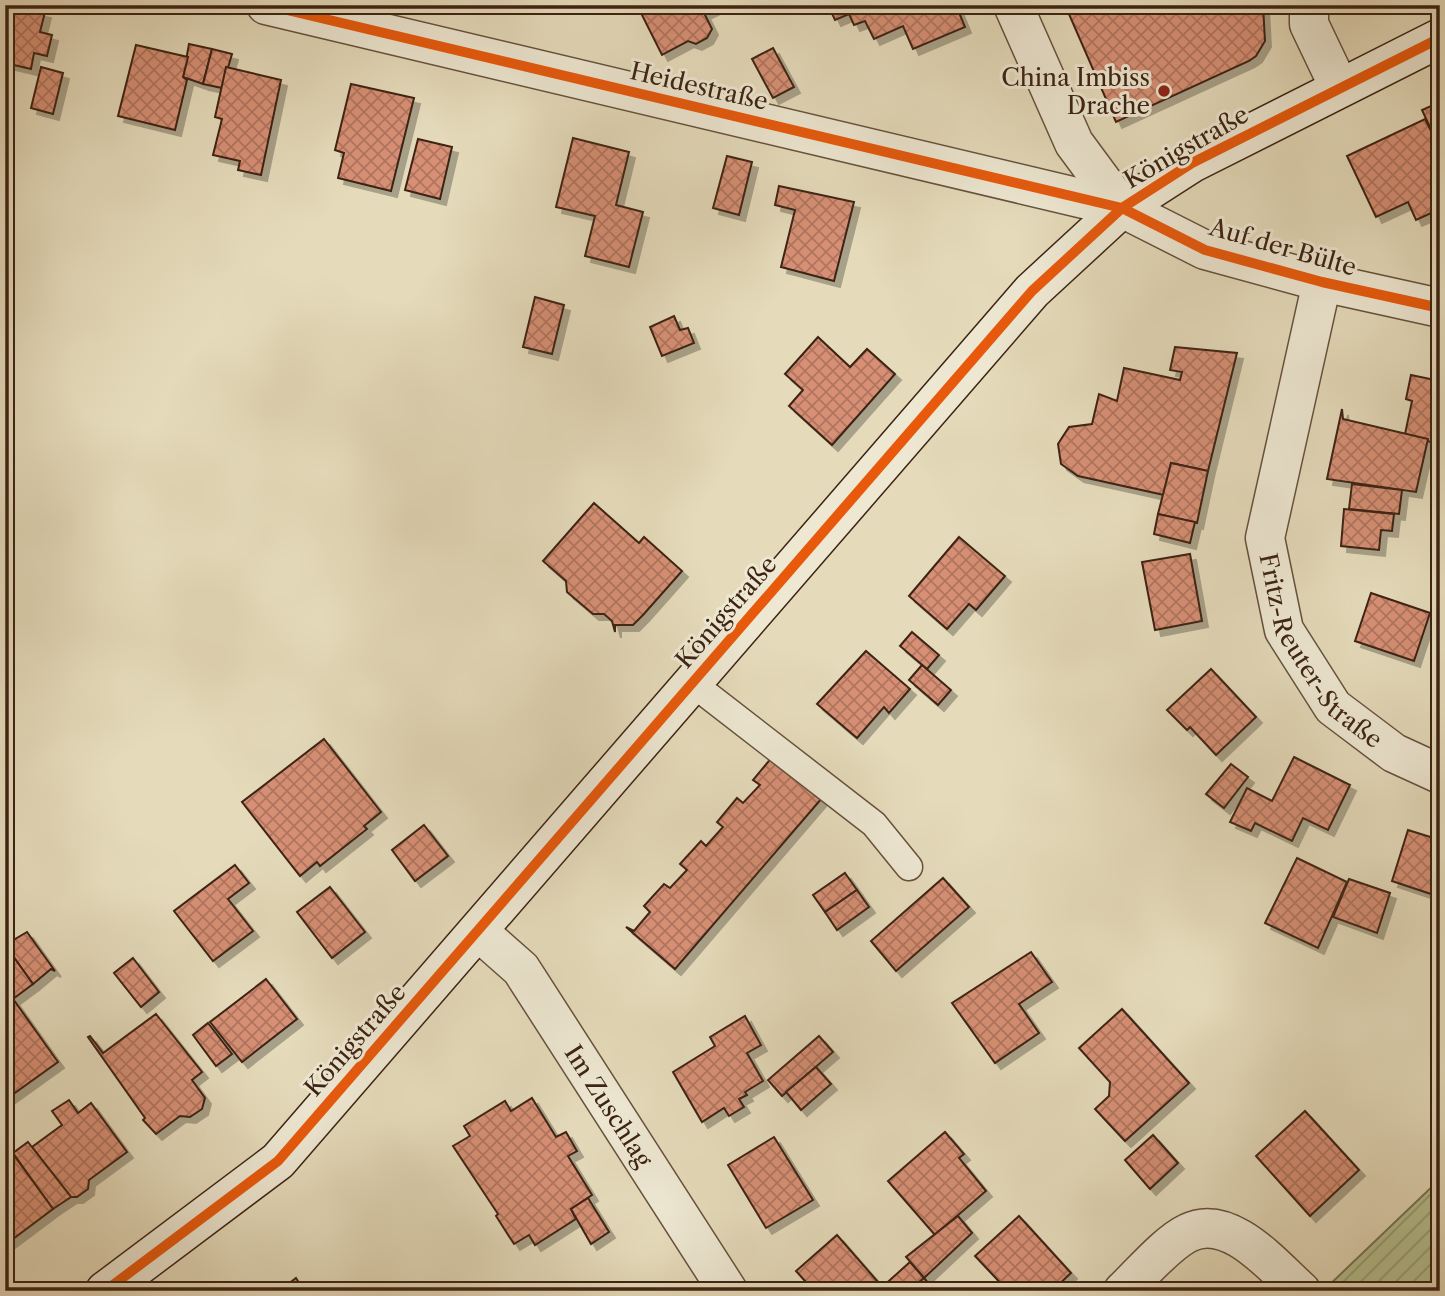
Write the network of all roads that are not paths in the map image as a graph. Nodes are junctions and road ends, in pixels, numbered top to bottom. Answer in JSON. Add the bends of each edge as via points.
{"nodes":[{"id":1,"x":266,"y":5,"type":"edge"},
{"id":2,"x":1013,"y":5,"type":"edge"},
{"id":3,"x":1309,"y":5,"type":"edge"},
{"id":4,"x":1440,"y":38,"type":"edge"},
{"id":5,"x":1339,"y":87,"type":"junction"},
{"id":6,"x":1122,"y":208,"type":"junction"},
{"id":7,"x":1322,"y":282,"type":"junction"},
{"id":8,"x":1440,"y":308,"type":"edge"},
{"id":9,"x":692,"y":683,"type":"junction"},
{"id":10,"x":1440,"y":774,"type":"edge"},
{"id":11,"x":909,"y":867,"type":"dead end"},
{"id":12,"x":478,"y":931,"type":"junction"},
{"id":13,"x":105,"y":1291,"type":"edge"},
{"id":14,"x":728,"y":1291,"type":"edge"},
{"id":15,"x":1123,"y":1291,"type":"edge"},
{"id":16,"x":1301,"y":1291,"type":"edge"}],
"edges":[{"from":1,"to":6,"type":"street","name":"Heidestraße"},
{"from":2,"to":6,"type":"street","via":[[1074,143]]},
{"from":3,"to":5,"type":"street","via":[[1309,24]]},
{"from":4,"to":5,"type":"street","name":"Königstraße"},
{"from":5,"to":6,"type":"street","name":"Königstraße","via":[[1192,163]]},
{"from":6,"to":7,"type":"street","name":"Auf der Bülte","via":[[1205,250]]},
{"from":6,"to":9,"type":"street","name":"Königstraße","via":[[1032,291]]},
{"from":7,"to":8,"type":"street","name":"Auf der Bülte"},
{"from":7,"to":10,"type":"street","name":"Fritz-Reuter-Straße","via":[[1265,538],[1284,630],[1333,707],[1394,753]]},
{"from":9,"to":11,"type":"lane","via":[[874,824]]},
{"from":9,"to":12,"type":"street","name":"Königstraße"},
{"from":12,"to":13,"type":"street","name":"Königstraße","via":[[278,1161]]},
{"from":12,"to":14,"type":"street","name":"Im Zuschlag","via":[[521,969]]},
{"from":15,"to":16,"type":"street","via":[[1186,1234],[1205,1227],[1224,1230],[1260,1254]]}]}
